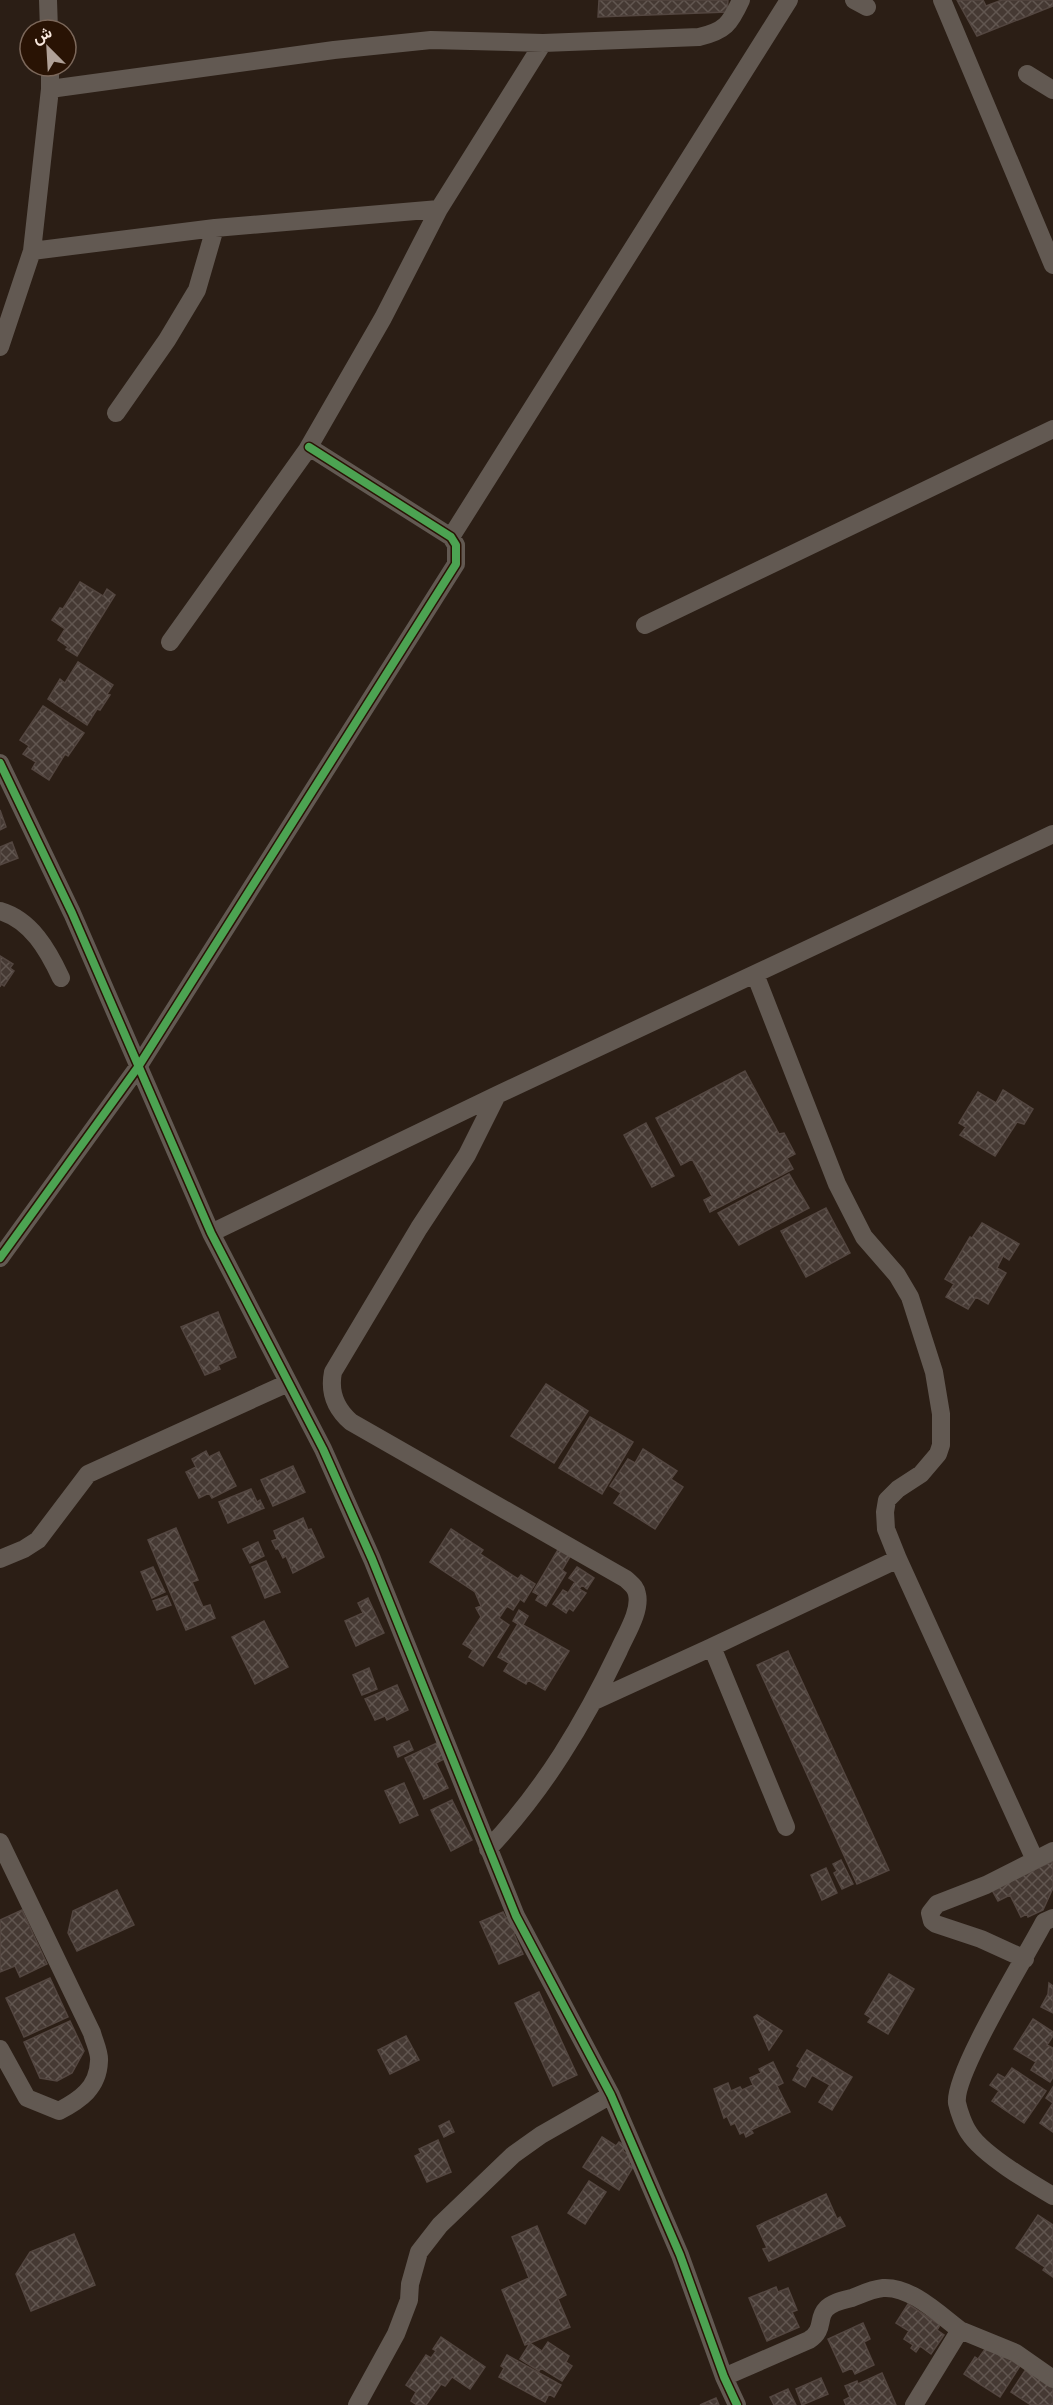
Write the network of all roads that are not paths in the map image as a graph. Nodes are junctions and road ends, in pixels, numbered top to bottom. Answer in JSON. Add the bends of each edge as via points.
{"nodes":[{"id":1,"x":48,"y":0,"type":"edge"},
{"id":2,"x":741,"y":0,"type":"edge"},
{"id":3,"x":789,"y":0,"type":"edge"},
{"id":4,"x":942,"y":0,"type":"edge"},
{"id":5,"x":49,"y":18,"type":"edge"},
{"id":6,"x":543,"y":43,"type":"junction"},
{"id":7,"x":1026,"y":74,"type":"dead end"},
{"id":8,"x":50,"y":78,"type":"edge"},
{"id":9,"x":50,"y":89,"type":"junction"},
{"id":10,"x":1053,"y":90,"type":"edge"},
{"id":11,"x":439,"y":209,"type":"junction"},
{"id":12,"x":215,"y":228,"type":"junction"},
{"id":13,"x":32,"y":251,"type":"junction"},
{"id":14,"x":1053,"y":265,"type":"edge"},
{"id":15,"x":0,"y":347,"type":"edge"},
{"id":16,"x":116,"y":413,"type":"dead end"},
{"id":17,"x":1053,"y":429,"type":"edge"},
{"id":18,"x":309,"y":447,"type":"junction"},
{"id":19,"x":451,"y":537,"type":"junction"},
{"id":20,"x":645,"y":625,"type":"dead end"},
{"id":21,"x":171,"y":642,"type":"dead end"},
{"id":22,"x":0,"y":763,"type":"edge"},
{"id":23,"x":1053,"y":834,"type":"edge"},
{"id":24,"x":0,"y":911,"type":"edge"},
{"id":25,"x":755,"y":974,"type":"junction"},
{"id":26,"x":61,"y":978,"type":"dead end"},
{"id":27,"x":138,"y":1067,"type":"junction"},
{"id":28,"x":497,"y":1095,"type":"junction"},
{"id":29,"x":211,"y":1233,"type":"junction"},
{"id":30,"x":0,"y":1258,"type":"edge"},
{"id":31,"x":288,"y":1383,"type":"junction"},
{"id":32,"x":0,"y":1559,"type":"edge"},
{"id":33,"x":898,"y":1559,"type":"junction"},
{"id":34,"x":712,"y":1647,"type":"junction"},
{"id":35,"x":594,"y":1701,"type":"junction"},
{"id":36,"x":786,"y":1827,"type":"dead end"},
{"id":37,"x":0,"y":1842,"type":"edge"},
{"id":38,"x":488,"y":1849,"type":"junction"},
{"id":39,"x":1053,"y":1851,"type":"edge"},
{"id":40,"x":1035,"y":1860,"type":"junction"},
{"id":41,"x":1053,"y":1917,"type":"edge"},
{"id":42,"x":1025,"y":1959,"type":"junction"},
{"id":43,"x":0,"y":2049,"type":"edge"},
{"id":44,"x":611,"y":2095,"type":"junction"},
{"id":45,"x":1053,"y":2196,"type":"edge"},
{"id":46,"x":960,"y":2330,"type":"junction"},
{"id":47,"x":724,"y":2377,"type":"junction"},
{"id":48,"x":1053,"y":2379,"type":"edge"},
{"id":49,"x":357,"y":2405,"type":"edge"},
{"id":50,"x":737,"y":2405,"type":"edge"},
{"id":51,"x":914,"y":2405,"type":"edge"}],
"edges":[{"from":1,"to":5,"type":"street"},
{"from":2,"to":6,"type":"street","via":[[728,25],[699,37]]},
{"from":3,"to":19,"type":"street"},
{"from":4,"to":14,"type":"street"},
{"from":6,"to":9,"type":"street","via":[[431,39]]},
{"from":6,"to":11,"type":"street"},
{"from":7,"to":10,"type":"street"},
{"from":8,"to":9,"type":"street"},
{"from":9,"to":13,"type":"street"},
{"from":11,"to":12,"type":"street"},
{"from":11,"to":18,"type":"street","via":[[383,318]]},
{"from":12,"to":13,"type":"street"},
{"from":12,"to":16,"type":"street","via":[[197,290]]},
{"from":13,"to":15,"type":"street"},
{"from":17,"to":20,"type":"street"},
{"from":18,"to":19,"type":"street"},
{"from":18,"to":21,"type":"street"},
{"from":19,"to":27,"type":"street","via":[[456,545],[456,564]]},
{"from":22,"to":27,"type":"street","via":[[72,913]]},
{"from":23,"to":25,"type":"street"},
{"from":24,"to":26,"type":"street","via":[[33,931]]},
{"from":25,"to":28,"type":"street"},
{"from":25,"to":33,"type":"street","via":[[837,1184],[864,1236],[910,1297],[934,1372],[941,1414],[938,1454],[921,1474],[887,1500],[886,1529]]},
{"from":27,"to":29,"type":"street"},
{"from":27,"to":30,"type":"street"},
{"from":28,"to":29,"type":"street"},
{"from":28,"to":35,"type":"street","via":[[467,1155],[333,1372],[331,1389],[341,1413],[351,1422],[531,1523],[634,1587],[638,1596],[632,1622]]},
{"from":29,"to":31,"type":"street"},
{"from":31,"to":32,"type":"street","via":[[88,1474],[38,1540]]},
{"from":31,"to":38,"type":"street","via":[[323,1449],[372,1559]]},
{"from":33,"to":34,"type":"street"},
{"from":33,"to":40,"type":"street"},
{"from":34,"to":35,"type":"street"},
{"from":34,"to":36,"type":"street"},
{"from":35,"to":38,"type":"street","via":[[518,1818]]},
{"from":37,"to":43,"type":"street","via":[[92,2033],[100,2060],[94,2082],[83,2098],[59,2111],[27,2098]]},
{"from":38,"to":44,"type":"street","via":[[516,1916]]},
{"from":39,"to":40,"type":"street"},
{"from":40,"to":42,"type":"street","via":[[937,1904],[930,1913],[936,1924]]},
{"from":41,"to":42,"type":"street","via":[[1044,1922]]},
{"from":42,"to":45,"type":"street","via":[[969,2059],[957,2103],[968,2133],[984,2150]]},
{"from":44,"to":47,"type":"street","via":[[680,2255]]},
{"from":44,"to":49,"type":"street","via":[[513,2155],[440,2225],[419,2252],[409,2300],[396,2334]]},
{"from":46,"to":47,"type":"street","via":[[908,2294],[875,2289],[829,2306],[817,2334],[809,2340]]},
{"from":46,"to":48,"type":"street","via":[[1016,2353]]},
{"from":46,"to":51,"type":"street"},
{"from":47,"to":50,"type":"street"}]}
